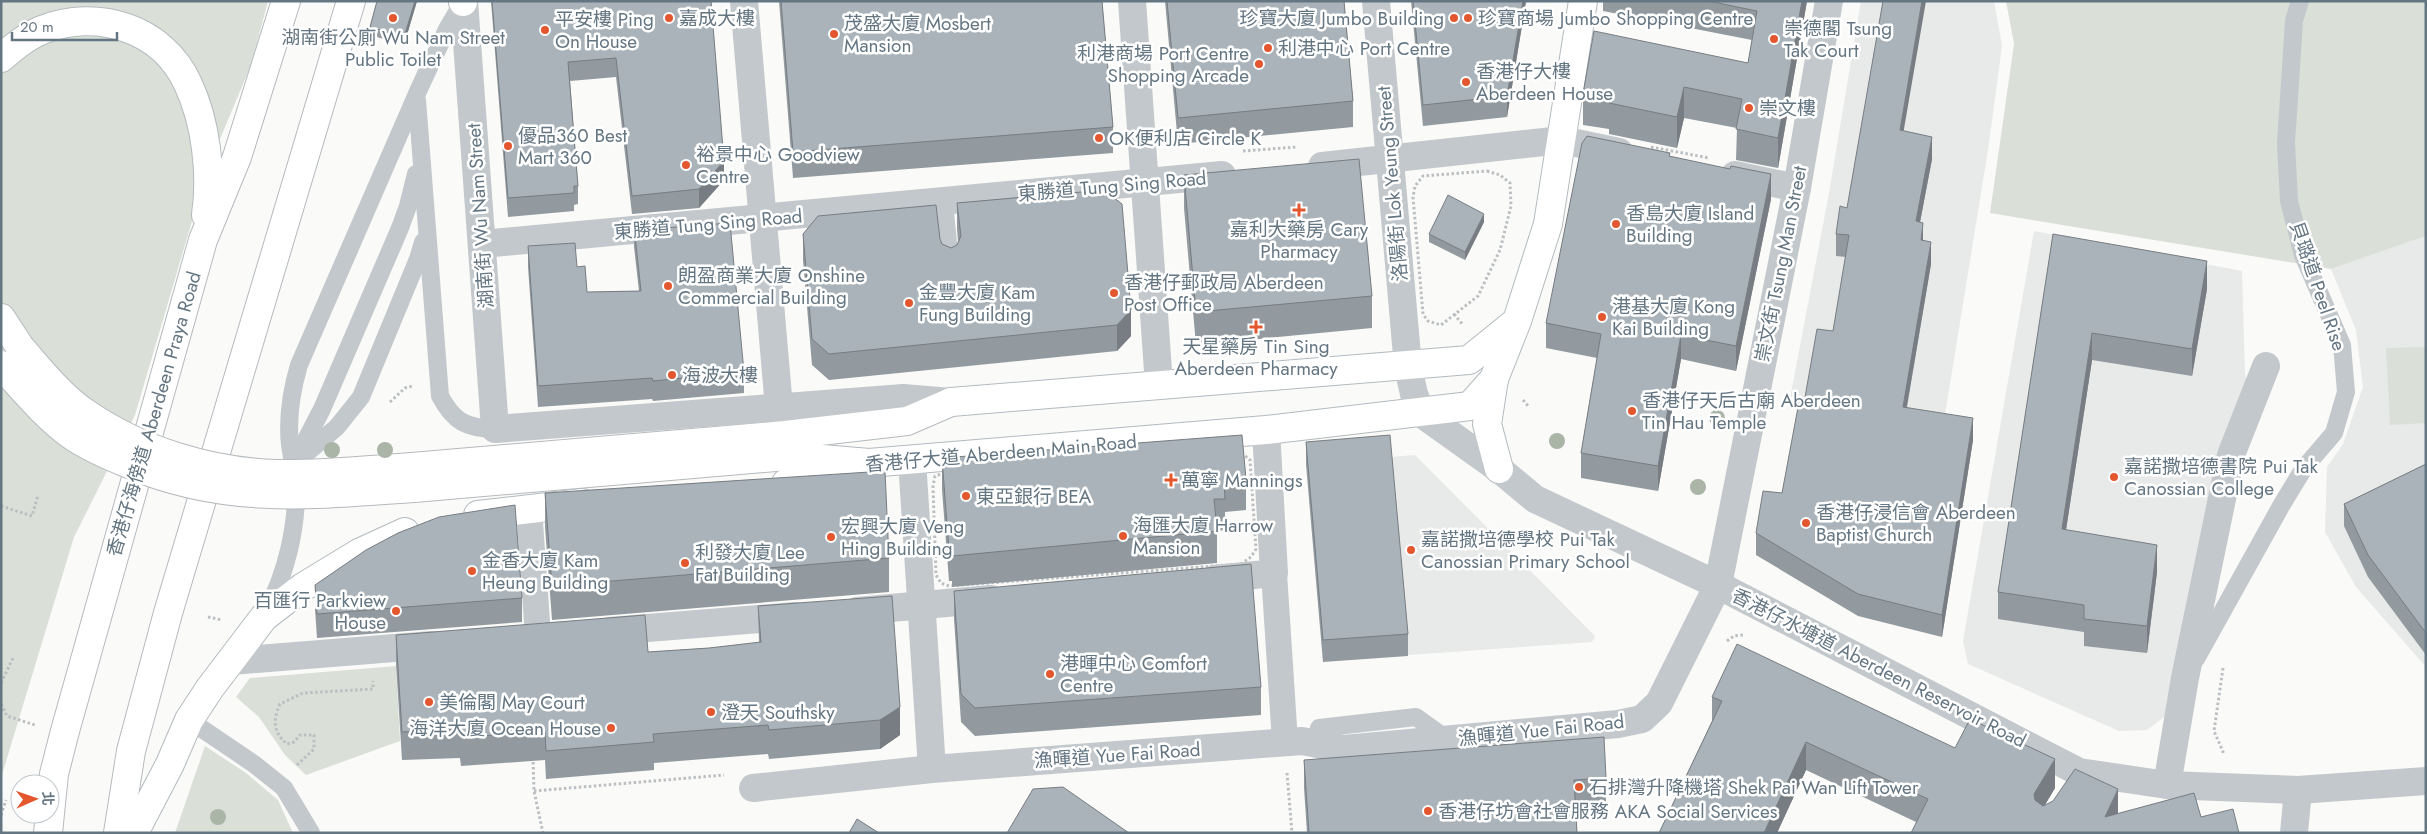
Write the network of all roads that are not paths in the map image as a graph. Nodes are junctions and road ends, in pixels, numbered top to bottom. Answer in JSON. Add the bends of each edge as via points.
{"nodes":[{"id":1,"x":286,"y":1,"type":"edge"},
{"id":2,"x":351,"y":1,"type":"edge"},
{"id":3,"x":744,"y":1,"type":"edge"},
{"id":4,"x":1132,"y":1,"type":"edge"},
{"id":5,"x":1376,"y":1,"type":"edge"},
{"id":6,"x":1583,"y":1,"type":"edge"},
{"id":7,"x":1829,"y":1,"type":"edge"},
{"id":8,"x":2300,"y":1,"type":"edge"},
{"id":9,"x":463,"y":2,"type":"edge"},
{"id":10,"x":1,"y":58,"type":"edge"},
{"id":11,"x":419,"y":89,"type":"junction"},
{"id":12,"x":1562,"y":140,"type":"junction"},
{"id":13,"x":420,"y":150,"type":"junction"},
{"id":14,"x":1644,"y":151,"type":"edge"},
{"id":15,"x":1297,"y":158,"type":"road end"},
{"id":16,"x":1390,"y":159,"type":"junction"},
{"id":17,"x":1238,"y":162,"type":"road end"},
{"id":18,"x":1712,"y":164,"type":"edge"},
{"id":19,"x":1146,"y":182,"type":"junction"},
{"id":20,"x":1797,"y":188,"type":"junction"},
{"id":21,"x":944,"y":202,"type":"junction"},
{"id":22,"x":762,"y":219,"type":"junction"},
{"id":23,"x":425,"y":224,"type":"junction"},
{"id":24,"x":203,"y":240,"type":"junction"},
{"id":25,"x":482,"y":244,"type":"junction"},
{"id":26,"x":950,"y":263,"type":"edge"},
{"id":27,"x":1,"y":318,"type":"edge"},
{"id":28,"x":1517,"y":321,"type":"junction"},
{"id":29,"x":11,"y":356,"type":"edge"},
{"id":30,"x":2266,"y":366,"type":"dead end"},
{"id":31,"x":1408,"y":367,"type":"junction"},
{"id":32,"x":1494,"y":379,"type":"junction"},
{"id":33,"x":1159,"y":385,"type":"junction"},
{"id":34,"x":951,"y":402,"type":"junction"},
{"id":35,"x":779,"y":408,"type":"junction"},
{"id":36,"x":1422,"y":414,"type":"junction"},
{"id":37,"x":495,"y":429,"type":"junction"},
{"id":38,"x":1266,"y":430,"type":"junction"},
{"id":39,"x":912,"y":460,"type":"junction"},
{"id":40,"x":294,"y":463,"type":"junction"},
{"id":41,"x":869,"y":463,"type":"junction"},
{"id":42,"x":1499,"y":469,"type":"junction"},
{"id":43,"x":413,"y":477,"type":"junction"},
{"id":44,"x":762,"y":485,"type":"edge"},
{"id":45,"x":608,"y":501,"type":"edge"},
{"id":46,"x":529,"y":508,"type":"junction"},
{"id":47,"x":1274,"y":573,"type":"junction"},
{"id":48,"x":1185,"y":581,"type":"edge"},
{"id":49,"x":1718,"y":585,"type":"junction"},
{"id":50,"x":1019,"y":597,"type":"edge"},
{"id":51,"x":921,"y":606,"type":"junction"},
{"id":52,"x":264,"y":617,"type":"junction"},
{"id":53,"x":538,"y":636,"type":"junction"},
{"id":54,"x":509,"y":639,"type":"edge"},
{"id":55,"x":460,"y":643,"type":"edge"},
{"id":56,"x":232,"y":661,"type":"junction"},
{"id":57,"x":2186,"y":678,"type":"junction"},
{"id":58,"x":189,"y":720,"type":"junction"},
{"id":59,"x":1292,"y":739,"type":"junction"},
{"id":60,"x":1448,"y":740,"type":"junction"},
{"id":61,"x":932,"y":769,"type":"junction"},
{"id":62,"x":2426,"y":781,"type":"edge"},
{"id":63,"x":2167,"y":785,"type":"junction"},
{"id":64,"x":753,"y":788,"type":"dead end"},
{"id":65,"x":2298,"y":790,"type":"junction"},
{"id":66,"x":48,"y":833,"type":"edge"},
{"id":67,"x":118,"y":833,"type":"edge"},
{"id":68,"x":134,"y":833,"type":"edge"},
{"id":69,"x":311,"y":833,"type":"edge"},
{"id":70,"x":2294,"y":833,"type":"edge"}],
"edges":[{"from":1,"to":24,"type":"main road","name":"香港仔海傍道 Aberdeen Praya Road","via":[[237,157]]},
{"from":2,"to":67,"type":"main road","via":[[168,613],[131,751]]},
{"from":3,"to":22,"type":"street"},
{"from":4,"to":19,"type":"street"},
{"from":5,"to":16,"type":"street","name":"洛陽街 Lok Yeung Street"},
{"from":6,"to":12,"type":"main road","name":"香港仔大道 Aberdeen Main Road"},
{"from":7,"to":20,"type":"street","name":"崇文街 Tsung Man Street"},
{"from":8,"to":57,"type":"lane","name":"貝璐道 Peel Rise","via":[[2294,20],[2286,143],[2289,201],[2304,256],[2342,345],[2346,392],[2334,433],[2304,468],[2281,506]]},
{"from":9,"to":11,"type":"lane"},
{"from":9,"to":25,"type":"street","name":"湖南街 Wu Nam Street"},
{"from":10,"to":24,"type":"main road","via":[[41,30],[62,23],[114,23],[140,32],[160,46],[188,83],[199,115],[208,177]]},
{"from":11,"to":13,"type":"lane"},
{"from":11,"to":40,"type":"lane","via":[[299,365],[290,398],[290,447]]},
{"from":12,"to":14,"type":"street"},
{"from":12,"to":16,"type":"street"},
{"from":12,"to":28,"type":"main road","name":"香港仔大道 Aberdeen Main Road","via":[[1548,224]]},
{"from":13,"to":23,"type":"lane"},
{"from":13,"to":40,"type":"lane","via":[[415,180],[400,228],[322,409]]},
{"from":15,"to":16,"type":"street"},
{"from":16,"to":31,"type":"street","name":"洛陽街 Lok Yeung Street"},
{"from":17,"to":19,"type":"street","name":"東勝道 Tung Sing Road"},
{"from":18,"to":20,"type":"street"},
{"from":19,"to":21,"type":"street","name":"東勝道 Tung Sing Road"},
{"from":19,"to":33,"type":"street"},
{"from":20,"to":49,"type":"street","name":"崇文街 Tsung Man Street"},
{"from":21,"to":22,"type":"street","name":"東勝道 Tung Sing Road"},
{"from":21,"to":26,"type":"lane"},
{"from":22,"to":25,"type":"street","name":"東勝道 Tung Sing Road"},
{"from":22,"to":35,"type":"street"},
{"from":23,"to":37,"type":"lane","via":[[440,396],[448,411],[460,422],[477,428]]},
{"from":23,"to":40,"type":"lane","via":[[418,259],[361,397],[337,426]]},
{"from":24,"to":66,"type":"main road","name":"香港仔海傍道 Aberdeen Praya Road","via":[[64,732],[54,774]]},
{"from":25,"to":37,"type":"street","name":"湖南街 Wu Nam Street"},
{"from":27,"to":29,"type":"main road"},
{"from":28,"to":31,"type":"main road","via":[[1469,360]]},
{"from":28,"to":32,"type":"main road","name":"香港仔大道 Aberdeen Main Road"},
{"from":29,"to":43,"type":"main road","bridge":true,"via":[[37,404],[71,435],[152,474],[232,493],[274,495]]},
{"from":30,"to":57,"type":"street","name":"貝璐道 Peel Rise","via":[[2231,455]]},
{"from":31,"to":33,"type":"main road"},
{"from":31,"to":36,"type":"street"},
{"from":32,"to":36,"type":"main road","name":"香港仔大道 Aberdeen Main Road","via":[[1470,406]]},
{"from":32,"to":42,"type":"main road","via":[[1487,424]]},
{"from":33,"to":34,"type":"main road"},
{"from":34,"to":35,"type":"street","via":[[903,398]]},
{"from":34,"to":43,"type":"main road","via":[[907,421]]},
{"from":35,"to":37,"type":"street"},
{"from":36,"to":38,"type":"main road","name":"香港仔大道 Aberdeen Main Road"},
{"from":36,"to":42,"type":"street","name":"香港仔水塘道 Aberdeen Reservoir Road"},
{"from":38,"to":39,"type":"main road","name":"香港仔大道 Aberdeen Main Road"},
{"from":38,"to":47,"type":"street"},
{"from":39,"to":41,"type":"main road","name":"香港仔大道 Aberdeen Main Road"},
{"from":39,"to":51,"type":"street"},
{"from":40,"to":52,"type":"lane","via":[[296,488],[290,545],[275,594]]},
{"from":41,"to":43,"type":"main road","via":[[787,456]]},
{"from":41,"to":44,"type":"main road","name":"香港仔大道 Aberdeen Main Road","via":[[798,482]]},
{"from":42,"to":49,"type":"street","name":"香港仔水塘道 Aberdeen Reservoir Road","via":[[1535,499],[1557,511]]},
{"from":45,"to":46,"type":"main road"},
{"from":46,"to":52,"type":"main road","via":[[440,522],[359,553],[304,586]]},
{"from":46,"to":53,"type":"street"},
{"from":47,"to":48,"type":"street"},
{"from":47,"to":59,"type":"street"},
{"from":49,"to":60,"type":"street","name":"漁暉道 Yue Fai Road","via":[[1660,703],[1642,719]]},
{"from":49,"to":63,"type":"street","name":"香港仔水塘道 Aberdeen Reservoir Road","via":[[2073,780]]},
{"from":50,"to":51,"type":"street"},
{"from":51,"to":53,"type":"street"},
{"from":51,"to":61,"type":"street"},
{"from":52,"to":56,"type":"main road"},
{"from":53,"to":54,"type":"street"},
{"from":55,"to":56,"type":"street"},
{"from":56,"to":58,"type":"main road"},
{"from":57,"to":63,"type":"street","name":"貝璐道 Peel Rise"},
{"from":58,"to":68,"type":"main road"},
{"from":58,"to":69,"type":"lane","via":[[284,788]]},
{"from":59,"to":60,"type":"street","name":"漁暉道 Yue Fai Road","via":[[1344,748]]},
{"from":59,"to":60,"type":"lane","via":[[1416,717]]},
{"from":59,"to":61,"type":"street","name":"漁暉道 Yue Fai Road"},
{"from":61,"to":64,"type":"street","name":"漁暉道 Yue Fai Road"},
{"from":62,"to":65,"type":"street","name":"香港仔水塘道 Aberdeen Reservoir Road"},
{"from":63,"to":65,"type":"street","name":"香港仔水塘道 Aberdeen Reservoir Road"},
{"from":65,"to":70,"type":"street"}]}
